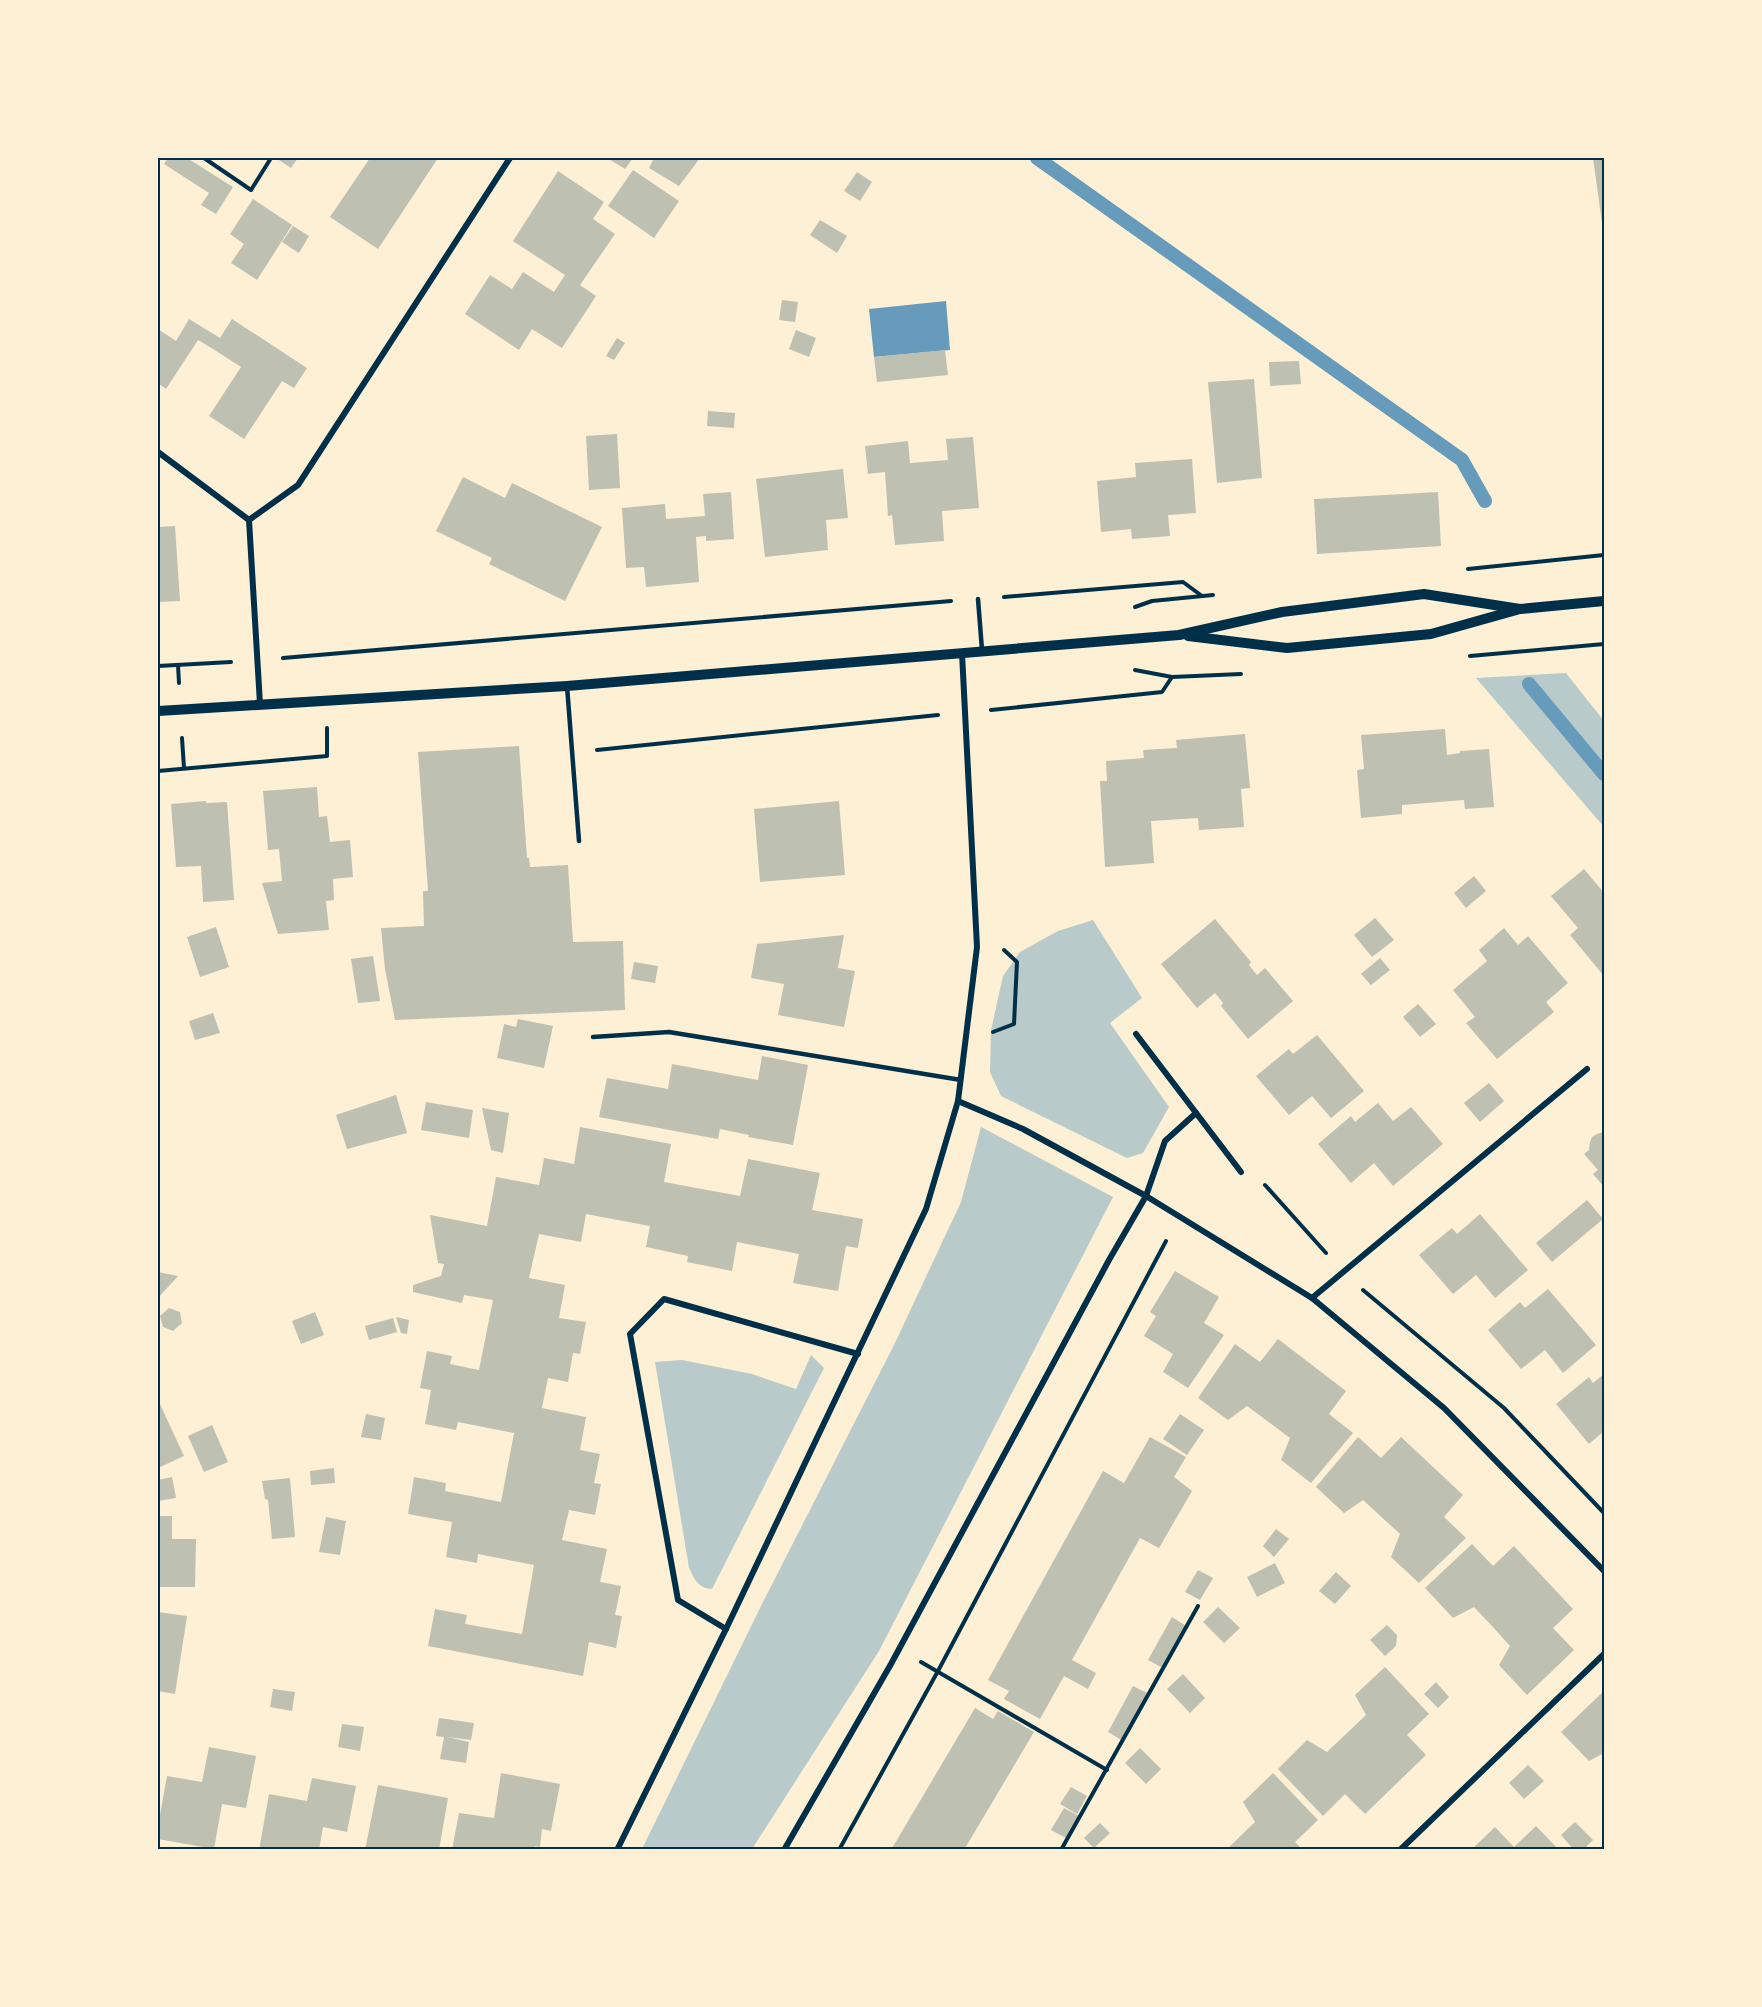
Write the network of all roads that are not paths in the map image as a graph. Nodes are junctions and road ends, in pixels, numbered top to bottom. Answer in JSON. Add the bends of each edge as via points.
{"nodes":[{"id":1,"x":510,"y":158,"type":"edge"},
{"id":2,"x":158,"y":452,"type":"edge"},
{"id":3,"x":249,"y":520,"type":"junction"},
{"id":4,"x":978,"y":599,"type":"road end"},
{"id":5,"x":1605,"y":601,"type":"edge"},
{"id":6,"x":1520,"y":609,"type":"junction"},
{"id":7,"x":1179,"y":635,"type":"junction"},
{"id":8,"x":982,"y":651,"type":"junction"},
{"id":9,"x":962,"y":653,"type":"junction"},
{"id":10,"x":567,"y":686,"type":"junction"},
{"id":11,"x":260,"y":704,"type":"junction"},
{"id":12,"x":158,"y":711,"type":"edge"},
{"id":13,"x":579,"y":841,"type":"dead end"},
{"id":14,"x":1136,"y":1034,"type":"dead end"},
{"id":15,"x":593,"y":1037,"type":"dead end"},
{"id":16,"x":1587,"y":1069,"type":"dead end"},
{"id":17,"x":961,"y":1080,"type":"junction"},
{"id":18,"x":958,"y":1101,"type":"junction"},
{"id":19,"x":1196,"y":1113,"type":"junction"},
{"id":20,"x":1241,"y":1172,"type":"road end"},
{"id":21,"x":1146,"y":1196,"type":"junction"},
{"id":22,"x":1312,"y":1298,"type":"junction"},
{"id":23,"x":858,"y":1354,"type":"junction"},
{"id":24,"x":1605,"y":1571,"type":"edge"},
{"id":25,"x":726,"y":1629,"type":"junction"},
{"id":26,"x":1605,"y":1654,"type":"edge"},
{"id":27,"x":617,"y":1850,"type":"edge"},
{"id":28,"x":784,"y":1850,"type":"edge"},
{"id":29,"x":1400,"y":1850,"type":"edge"}],
"edges":[{"from":1,"to":3,"type":"street","via":[[298,484]]},
{"from":2,"to":3,"type":"street"},
{"from":3,"to":11,"type":"street"},
{"from":4,"to":8,"type":"lane"},
{"from":5,"to":6,"type":"street"},
{"from":6,"to":7,"type":"street","via":[[1424,594],[1282,612]]},
{"from":6,"to":7,"type":"street","via":[[1431,634],[1287,648]]},
{"from":7,"to":8,"type":"street"},
{"from":8,"to":9,"type":"street"},
{"from":9,"to":10,"type":"street"},
{"from":9,"to":17,"type":"street","via":[[977,948]]},
{"from":10,"to":11,"type":"street"},
{"from":10,"to":13,"type":"lane"},
{"from":11,"to":12,"type":"street"},
{"from":14,"to":19,"type":"street"},
{"from":15,"to":17,"type":"lane","via":[[669,1032]]},
{"from":16,"to":22,"type":"street"},
{"from":17,"to":18,"type":"street"},
{"from":18,"to":21,"type":"street","via":[[1023,1129]]},
{"from":18,"to":23,"type":"street","via":[[926,1209]]},
{"from":19,"to":20,"type":"street"},
{"from":19,"to":21,"type":"street","via":[[1165,1141]]},
{"from":21,"to":22,"type":"street"},
{"from":21,"to":28,"type":"street","via":[[899,1650]]},
{"from":22,"to":24,"type":"street","via":[[1444,1408]]},
{"from":23,"to":25,"type":"street"},
{"from":23,"to":25,"type":"street","via":[[664,1299],[630,1334],[678,1600]]},
{"from":25,"to":27,"type":"street"},
{"from":26,"to":29,"type":"street"}]}
